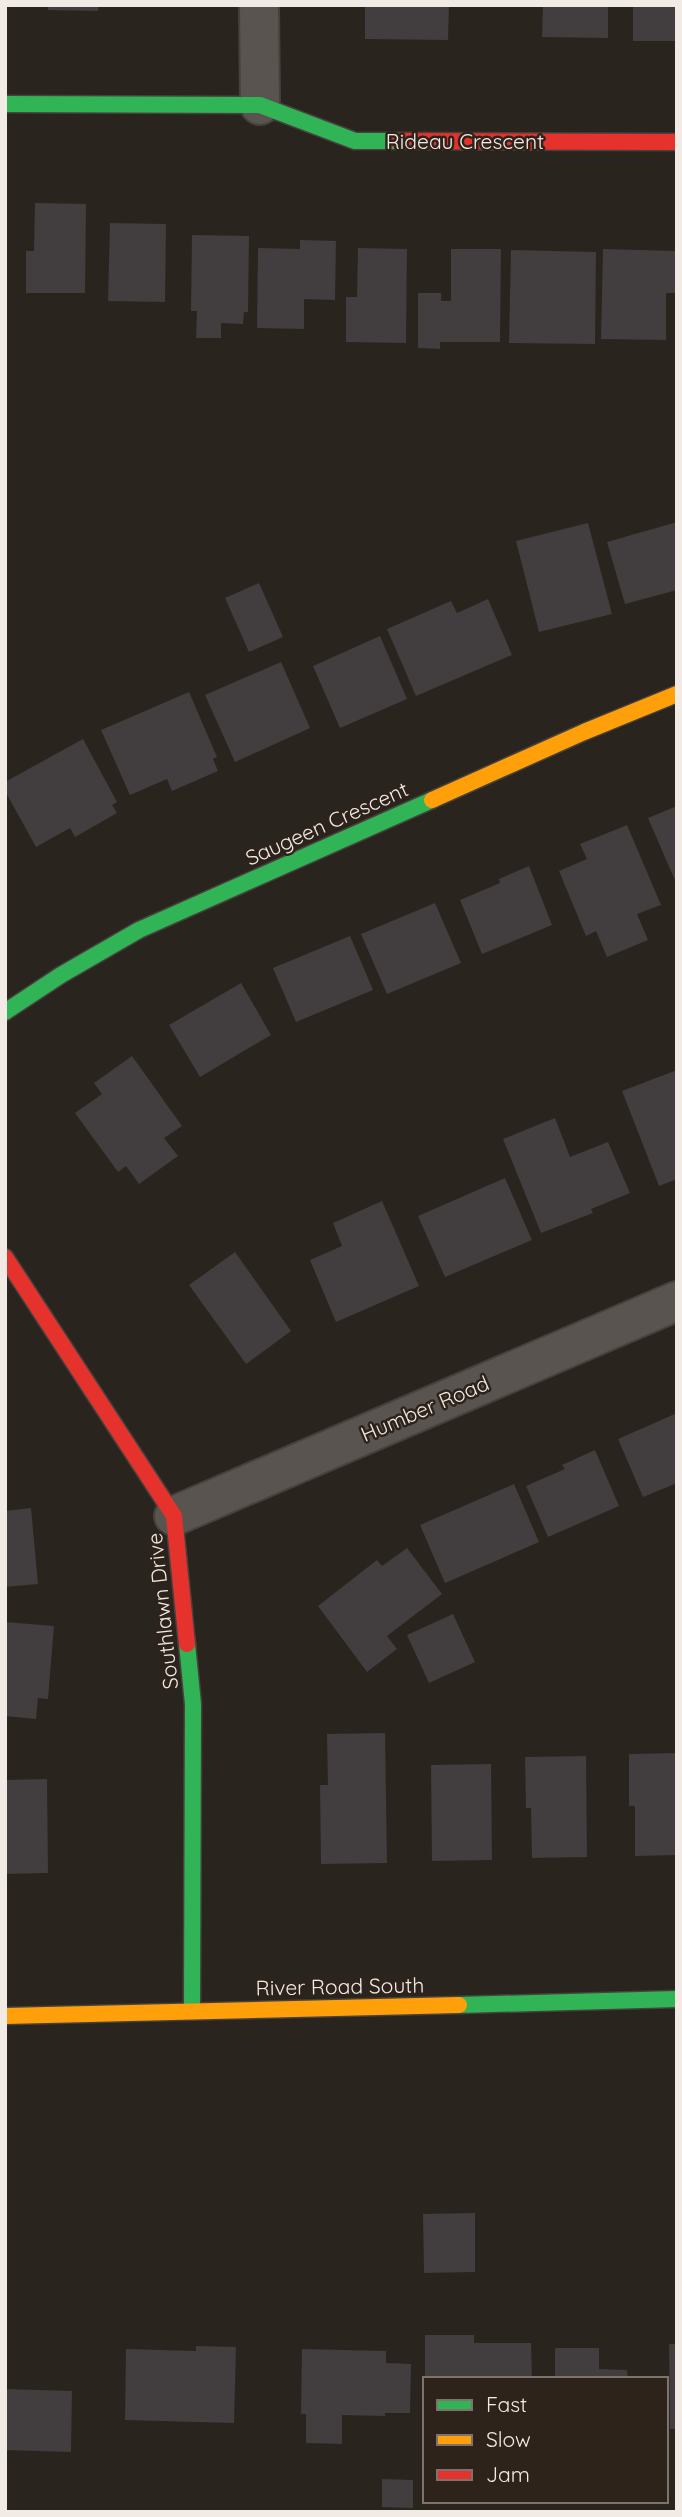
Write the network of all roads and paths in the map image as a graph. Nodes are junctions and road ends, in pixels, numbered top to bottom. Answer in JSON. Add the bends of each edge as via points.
{"nodes":[{"id":1,"x":259,"y":5,"type":"edge"},
{"id":2,"x":5,"y":104,"type":"edge"},
{"id":3,"x":260,"y":105,"type":"junction"},
{"id":4,"x":677,"y":142,"type":"edge"},
{"id":5,"x":677,"y":694,"type":"edge"},
{"id":6,"x":5,"y":1013,"type":"edge"},
{"id":7,"x":5,"y":1257,"type":"edge"},
{"id":8,"x":677,"y":1301,"type":"edge"},
{"id":9,"x":174,"y":1516,"type":"junction"},
{"id":10,"x":677,"y":1999,"type":"edge"},
{"id":11,"x":192,"y":2011,"type":"junction"},
{"id":12,"x":5,"y":2016,"type":"edge"}],
"edges":[{"from":1,"to":3,"type":"street"},
{"from":2,"to":3,"type":"street","name":"Rideau Crescent"},
{"from":3,"to":4,"type":"street","name":"Rideau Crescent","via":[[355,141]]},
{"from":5,"to":6,"type":"street","name":"Saugeen Crescent","via":[[139,930]]},
{"from":7,"to":9,"type":"street","name":"Southlawn Drive"},
{"from":8,"to":9,"type":"street","name":"Humber Road"},
{"from":9,"to":11,"type":"street","name":"Southlawn Drive","via":[[193,1704]]},
{"from":10,"to":11,"type":"street","name":"River Road South"},
{"from":11,"to":12,"type":"street","name":"River Road South"}]}
